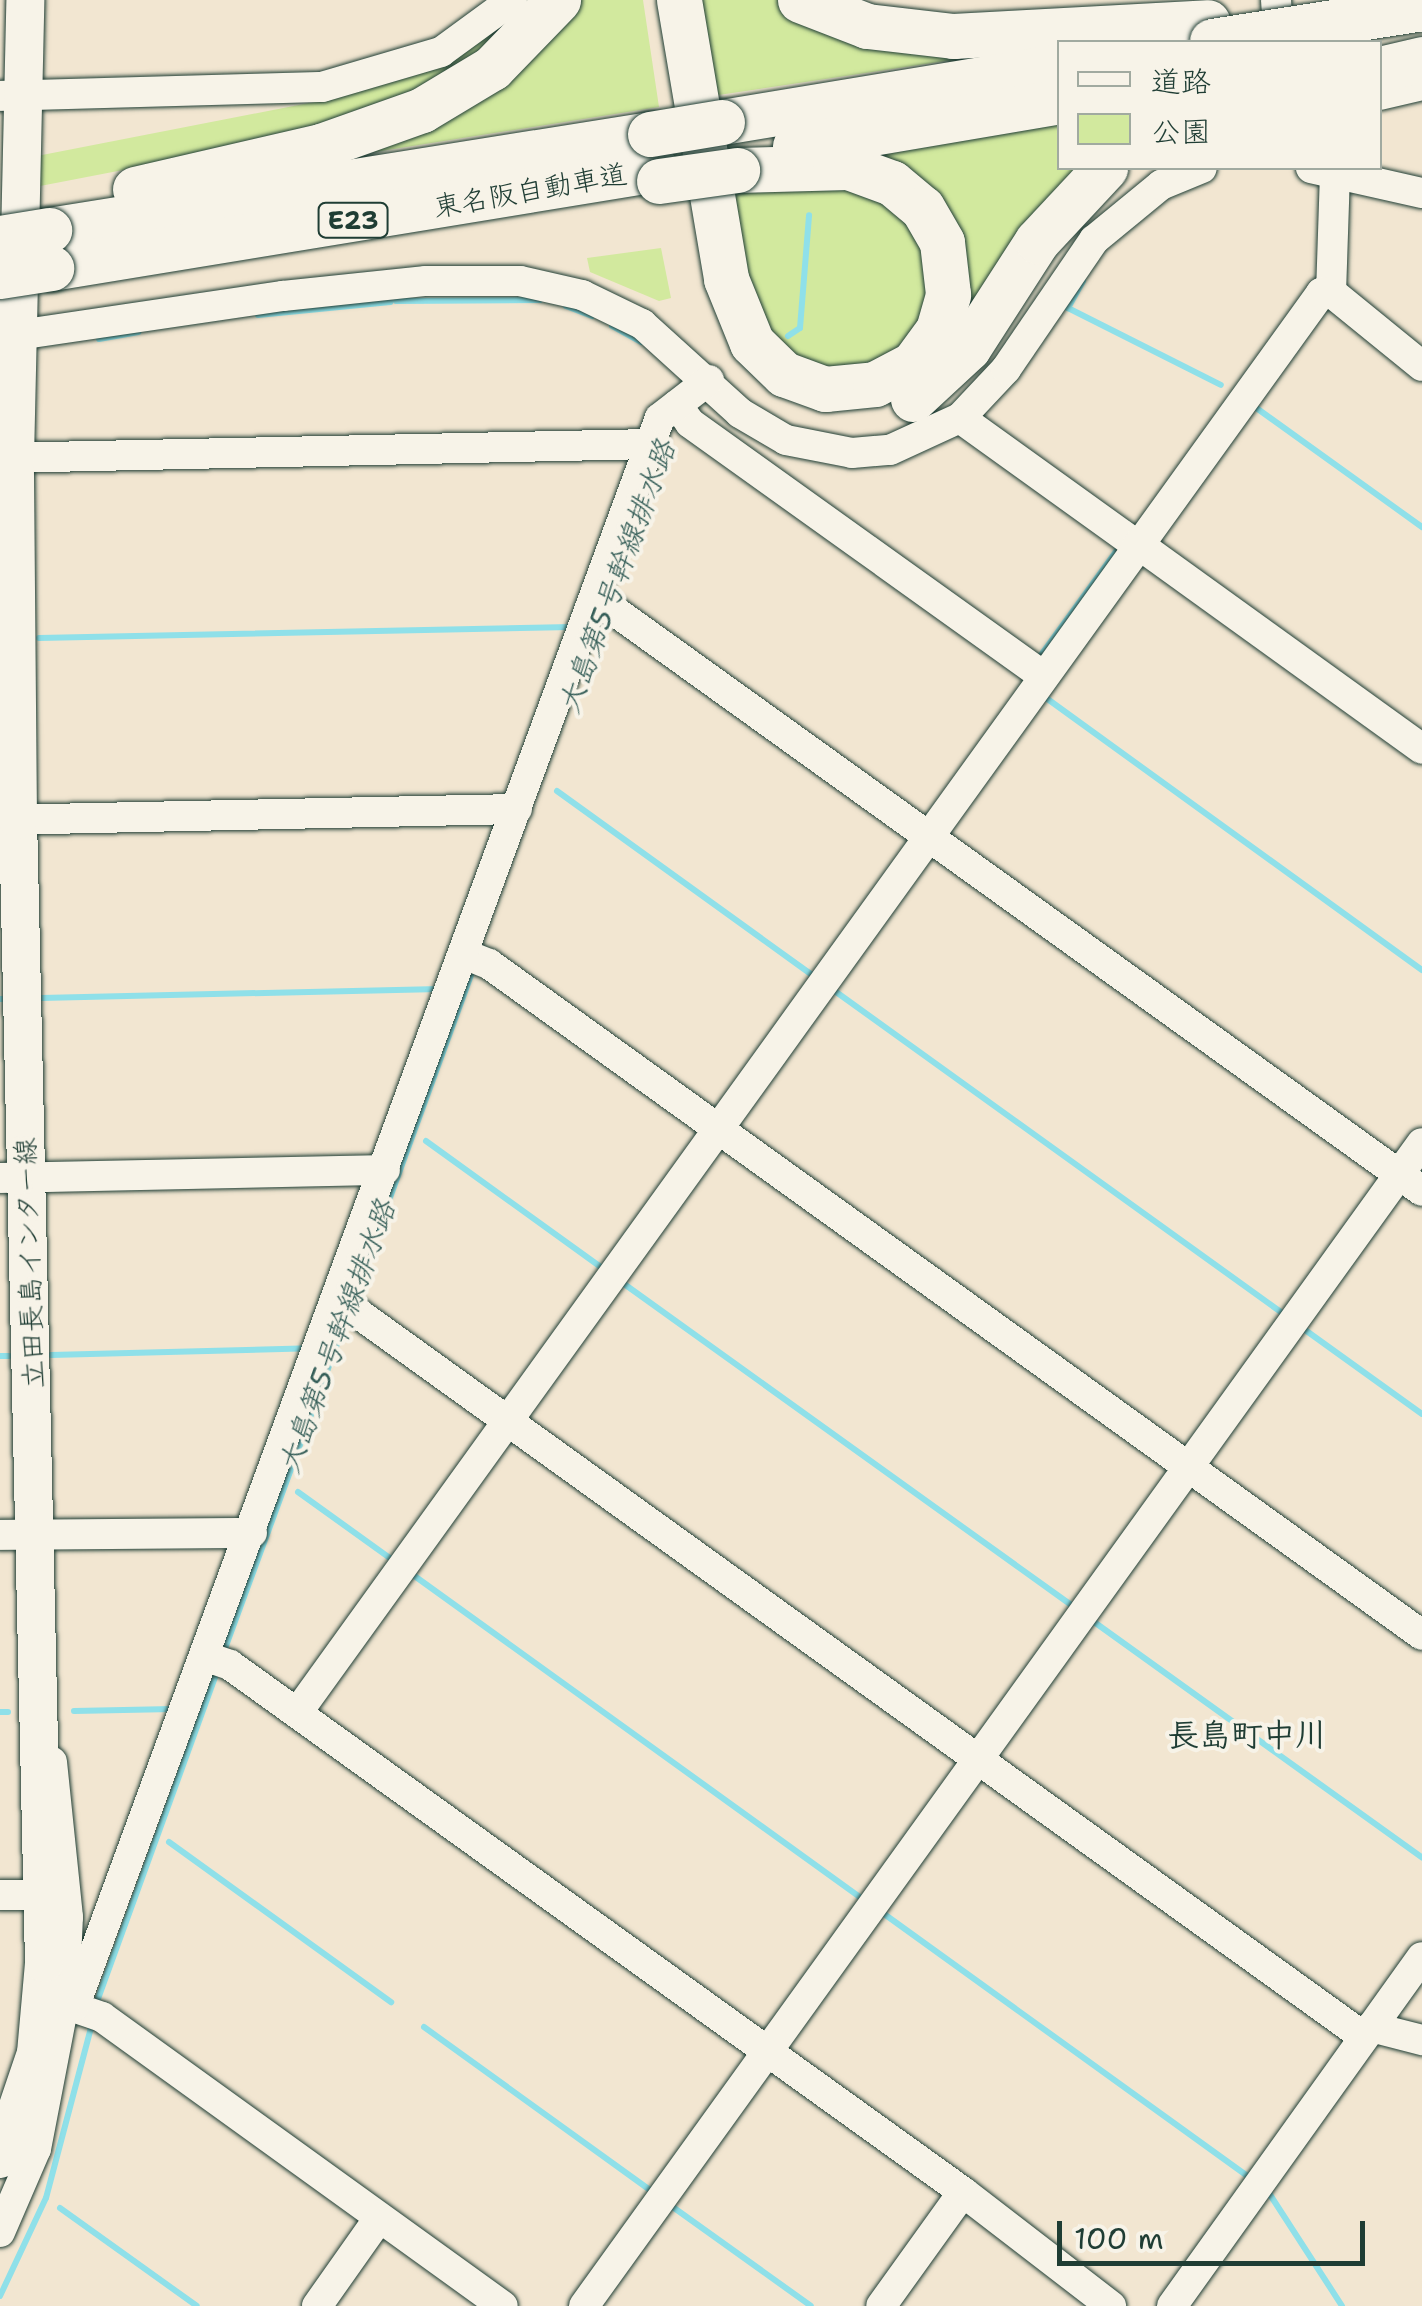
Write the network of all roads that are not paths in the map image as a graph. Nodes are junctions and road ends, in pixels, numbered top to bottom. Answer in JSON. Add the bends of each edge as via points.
{"nodes":[{"id":1,"x":25,"y":0,"type":"edge"},
{"id":2,"x":512,"y":0,"type":"edge"},
{"id":3,"x":558,"y":0,"type":"edge"},
{"id":4,"x":653,"y":0,"type":"edge"},
{"id":5,"x":678,"y":0,"type":"edge"},
{"id":6,"x":800,"y":0,"type":"edge"},
{"id":7,"x":1276,"y":0,"type":"edge"},
{"id":8,"x":1390,"y":0,"type":"edge"},
{"id":9,"x":1422,"y":8,"type":"edge"},
{"id":10,"x":1208,"y":35,"type":"edge"},
{"id":11,"x":1279,"y":40,"type":"edge"},
{"id":12,"x":1422,"y":43,"type":"edge"},
{"id":13,"x":1382,"y":50,"type":"edge"},
{"id":14,"x":1422,"y":59,"type":"edge"},
{"id":15,"x":1057,"y":67,"type":"edge"},
{"id":16,"x":1382,"y":69,"type":"edge"},
{"id":17,"x":1422,"y":86,"type":"edge"},
{"id":18,"x":1382,"y":94,"type":"edge"},
{"id":19,"x":12,"y":96,"type":"edge"},
{"id":20,"x":1057,"y":102,"type":"edge"},
{"id":21,"x":730,"y":149,"type":"junction"},
{"id":22,"x":655,"y":161,"type":"junction"},
{"id":23,"x":1103,"y":170,"type":"edge"},
{"id":24,"x":1197,"y":170,"type":"edge"},
{"id":25,"x":1323,"y":170,"type":"edge"},
{"id":26,"x":1422,"y":194,"type":"edge"},
{"id":27,"x":0,"y":222,"type":"edge"},
{"id":28,"x":49,"y":236,"type":"junction"},
{"id":29,"x":0,"y":238,"type":"edge"},
{"id":30,"x":1331,"y":292,"type":"junction"},
{"id":31,"x":9,"y":308,"type":"edge"},
{"id":32,"x":1422,"y":366,"type":"edge"},
{"id":33,"x":708,"y":380,"type":"junction"},
{"id":34,"x":682,"y":412,"type":"junction"},
{"id":35,"x":960,"y":418,"type":"junction"},
{"id":36,"x":650,"y":444,"type":"junction"},
{"id":37,"x":8,"y":458,"type":"edge"},
{"id":38,"x":1132,"y":541,"type":"junction"},
{"id":39,"x":602,"y":607,"type":"junction"},
{"id":40,"x":1036,"y":670,"type":"junction"},
{"id":41,"x":1422,"y":749,"type":"edge"},
{"id":42,"x":517,"y":810,"type":"junction"},
{"id":43,"x":9,"y":820,"type":"edge"},
{"id":44,"x":929,"y":837,"type":"junction"},
{"id":45,"x":474,"y":958,"type":"junction"},
{"id":46,"x":718,"y":1128,"type":"junction"},
{"id":47,"x":1422,"y":1143,"type":"edge"},
{"id":48,"x":385,"y":1170,"type":"junction"},
{"id":49,"x":13,"y":1177,"type":"edge"},
{"id":50,"x":1411,"y":1183,"type":"edge"},
{"id":51,"x":345,"y":1308,"type":"junction"},
{"id":52,"x":508,"y":1421,"type":"junction"},
{"id":53,"x":1188,"y":1467,"type":"junction"},
{"id":54,"x":252,"y":1533,"type":"junction"},
{"id":55,"x":18,"y":1535,"type":"edge"},
{"id":56,"x":1422,"y":1635,"type":"edge"},
{"id":57,"x":216,"y":1660,"type":"junction"},
{"id":58,"x":37,"y":1685,"type":"junction"},
{"id":59,"x":297,"y":1714,"type":"junction"},
{"id":60,"x":978,"y":1760,"type":"junction"},
{"id":61,"x":12,"y":1895,"type":"edge"},
{"id":62,"x":1422,"y":1957,"type":"edge"},
{"id":63,"x":80,"y":2009,"type":"junction"},
{"id":64,"x":1368,"y":2032,"type":"junction"},
{"id":65,"x":1422,"y":2040,"type":"edge"},
{"id":66,"x":767,"y":2052,"type":"junction"},
{"id":67,"x":0,"y":2122,"type":"edge"},
{"id":68,"x":0,"y":2160,"type":"edge"},
{"id":69,"x":963,"y":2192,"type":"junction"},
{"id":70,"x":379,"y":2218,"type":"junction"},
{"id":71,"x":0,"y":2232,"type":"edge"},
{"id":72,"x":317,"y":2306,"type":"edge"},
{"id":73,"x":503,"y":2306,"type":"edge"},
{"id":74,"x":584,"y":2306,"type":"edge"},
{"id":75,"x":881,"y":2306,"type":"edge"},
{"id":76,"x":1111,"y":2306,"type":"edge"},
{"id":77,"x":1172,"y":2306,"type":"edge"}],
"edges":[{"from":1,"to":19,"type":"main road","name":"立田長島インター線"},
{"from":2,"to":19,"type":"street","via":[[442,52],[338,84]]},
{"from":3,"to":28,"type":"highway","via":[[492,68],[422,110]]},
{"from":4,"to":23,"type":"highway","via":[[715,326],[749,379],[790,406],[853,417],[882,412],[928,388],[968,348],[1063,207]]},
{"from":5,"to":21,"type":"highway","via":[[726,278],[752,343],[784,374],[825,389],[875,384],[913,364],[938,330],[948,294],[942,242],[922,208],[892,183],[848,167]]},
{"from":6,"to":10,"type":"highway","via":[[867,26],[953,36]]},
{"from":7,"to":11,"type":"street"},
{"from":8,"to":10,"type":"highway"},
{"from":9,"to":10,"type":"highway","bridge":true},
{"from":12,"to":13,"type":"highway"},
{"from":14,"to":16,"type":"highway"},
{"from":15,"to":21,"type":"highway"},
{"from":17,"to":18,"type":"street"},
{"from":19,"to":31,"type":"main road","name":"立田長島インター線"},
{"from":20,"to":21,"type":"highway"},
{"from":21,"to":22,"type":"highway","bridge":true},
{"from":22,"to":28,"type":"highway","name":"東名阪自動車道","number":"E23"},
{"from":22,"to":28,"type":"highway","name":"東名阪自動車道","number":"E23","via":[[254,236]]},
{"from":24,"to":35,"type":"street","via":[[1161,185],[1094,240],[1006,369]]},
{"from":25,"to":26,"type":"street"},
{"from":25,"to":30,"type":"street"},
{"from":27,"to":28,"type":"highway"},
{"from":28,"to":29,"type":"highway","name":"東名阪自動車道","number":"E23","bridge":true},
{"from":28,"to":31,"type":"highway","name":"東名阪自動車道","number":"E23","bridge":true},
{"from":30,"to":32,"type":"street"},
{"from":30,"to":38,"type":"street","via":[[1320,293]]},
{"from":31,"to":33,"type":"street","via":[[520,281],[621,312]]},
{"from":31,"to":37,"type":"main road","name":"立田長島インター線"},
{"from":33,"to":34,"type":"street"},
{"from":33,"to":35,"type":"street","via":[[760,428],[818,450],[890,450]]},
{"from":34,"to":36,"type":"street","via":[[660,418]]},
{"from":34,"to":40,"type":"street"},
{"from":35,"to":38,"type":"street"},
{"from":36,"to":37,"type":"street"},
{"from":36,"to":39,"type":"street"},
{"from":37,"to":43,"type":"main road","name":"立田長島インター線"},
{"from":38,"to":40,"type":"street"},
{"from":38,"to":41,"type":"street"},
{"from":39,"to":42,"type":"street"},
{"from":39,"to":44,"type":"street"},
{"from":40,"to":44,"type":"street"},
{"from":42,"to":43,"type":"street"},
{"from":42,"to":45,"type":"street"},
{"from":43,"to":49,"type":"main road","name":"立田長島インター線"},
{"from":44,"to":46,"type":"street"},
{"from":44,"to":50,"type":"street"},
{"from":45,"to":46,"type":"street"},
{"from":45,"to":48,"type":"street"},
{"from":46,"to":52,"type":"street"},
{"from":46,"to":53,"type":"street"},
{"from":47,"to":50,"type":"street"},
{"from":48,"to":49,"type":"street"},
{"from":48,"to":51,"type":"street"},
{"from":49,"to":55,"type":"main road","name":"立田長島インター線"},
{"from":50,"to":53,"type":"street"},
{"from":51,"to":52,"type":"street"},
{"from":51,"to":54,"type":"street"},
{"from":52,"to":59,"type":"street"},
{"from":52,"to":60,"type":"street"},
{"from":53,"to":56,"type":"street"},
{"from":53,"to":60,"type":"street"},
{"from":54,"to":55,"type":"street"},
{"from":54,"to":57,"type":"street"},
{"from":55,"to":58,"type":"main road","name":"立田長島インター線"},
{"from":57,"to":59,"type":"street"},
{"from":57,"to":63,"type":"street"},
{"from":58,"to":61,"type":"street","via":[[28,1716]]},
{"from":58,"to":63,"type":"street","via":[[64,1848]]},
{"from":58,"to":68,"type":"main road","name":"立田長島インター線","via":[[44,1963],[36,2052]]},
{"from":59,"to":66,"type":"street"},
{"from":60,"to":64,"type":"street"},
{"from":60,"to":66,"type":"street"},
{"from":61,"to":67,"type":"street","via":[[26,1980],[14,2075]]},
{"from":62,"to":64,"type":"street"},
{"from":63,"to":70,"type":"street"},
{"from":63,"to":71,"type":"street","via":[[36,2149]]},
{"from":64,"to":65,"type":"street"},
{"from":64,"to":77,"type":"street"},
{"from":66,"to":69,"type":"street"},
{"from":66,"to":74,"type":"street"},
{"from":69,"to":75,"type":"street"},
{"from":69,"to":76,"type":"street"},
{"from":70,"to":72,"type":"street"},
{"from":70,"to":73,"type":"street"}]}
